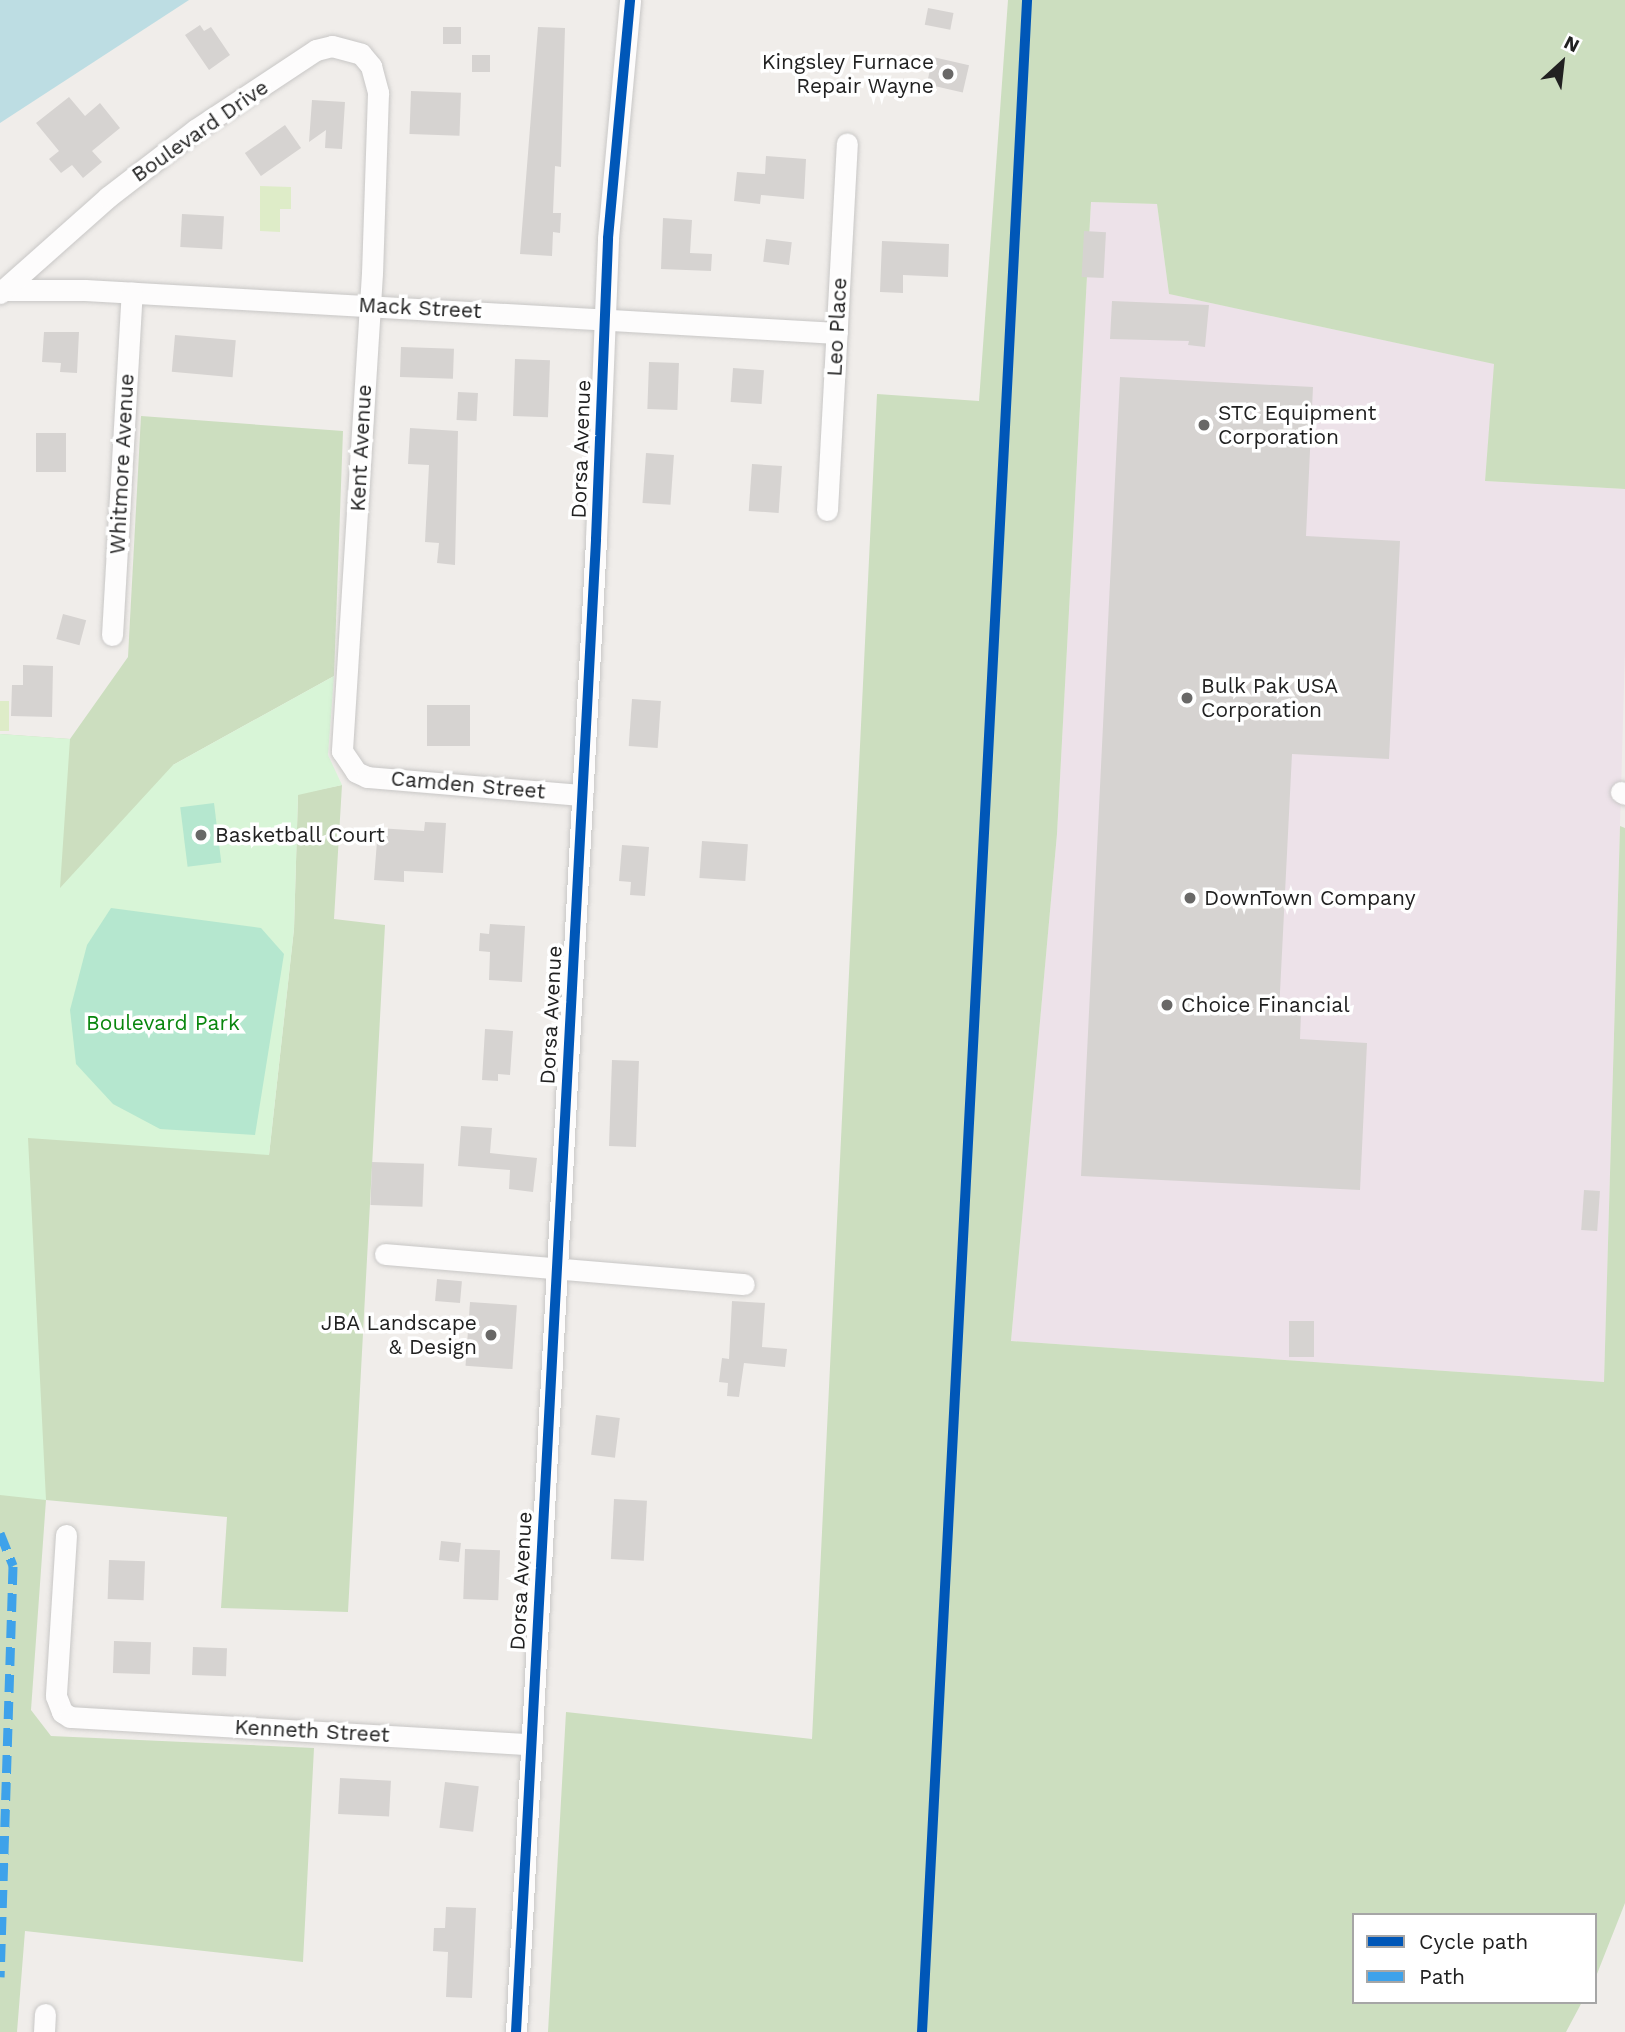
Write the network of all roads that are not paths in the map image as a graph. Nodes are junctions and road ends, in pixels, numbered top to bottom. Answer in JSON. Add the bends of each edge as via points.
{"nodes":[{"id":1,"x":630,"y":0,"type":"edge"},
{"id":2,"x":377,"y":119,"type":"joint"},
{"id":3,"x":848,"y":144,"type":"dead end"},
{"id":4,"x":1,"y":291,"type":"edge"},
{"id":5,"x":132,"y":293,"type":"junction"},
{"id":6,"x":370,"y":306,"type":"junction"},
{"id":7,"x":604,"y":319,"type":"junction"},
{"id":8,"x":837,"y":333,"type":"junction"},
{"id":9,"x":827,"y":510,"type":"dead end"},
{"id":10,"x":112,"y":635,"type":"dead end"},
{"id":11,"x":356,"y":772,"type":"joint"},
{"id":12,"x":582,"y":795,"type":"junction"},
{"id":13,"x":385,"y":1254,"type":"dead end"},
{"id":14,"x":558,"y":1267,"type":"junction"},
{"id":15,"x":744,"y":1284,"type":"dead end"},
{"id":16,"x":66,"y":1535,"type":"dead end"},
{"id":17,"x":531,"y":1744,"type":"junction"},
{"id":18,"x":516,"y":2032,"type":"edge"}],
"edges":[{"from":1,"to":7,"type":"street","name":"Dorsa Avenue"},
{"from":2,"to":4,"type":"street","name":"Boulevard Drive","via":[[377,81],[361,54],[332,46],[316,50],[157,159]]},
{"from":2,"to":6,"type":"street","name":"Kent Avenue"},
{"from":3,"to":8,"type":"street","name":"Leo Place"},
{"from":4,"to":5,"type":"street","name":"Mack Street"},
{"from":5,"to":6,"type":"street","name":"Mack Street"},
{"from":5,"to":10,"type":"street","name":"Whitmore Avenue"},
{"from":6,"to":7,"type":"street","name":"Mack Street"},
{"from":6,"to":11,"type":"street","name":"Kent Avenue","via":[[342,751]]},
{"from":7,"to":8,"type":"street","name":"Mack Street"},
{"from":7,"to":12,"type":"street","name":"Dorsa Avenue"},
{"from":8,"to":9,"type":"street","name":"Leo Place"},
{"from":11,"to":12,"type":"street","name":"Camden Street"},
{"from":12,"to":14,"type":"street","name":"Dorsa Avenue"},
{"from":13,"to":14,"type":"street"},
{"from":14,"to":15,"type":"street"},
{"from":14,"to":17,"type":"street","name":"Dorsa Avenue"},
{"from":16,"to":17,"type":"street","name":"Kenneth Street","via":[[56,1696],[62,1712],[93,1718]]},
{"from":17,"to":18,"type":"street","name":"Dorsa Avenue"}]}
